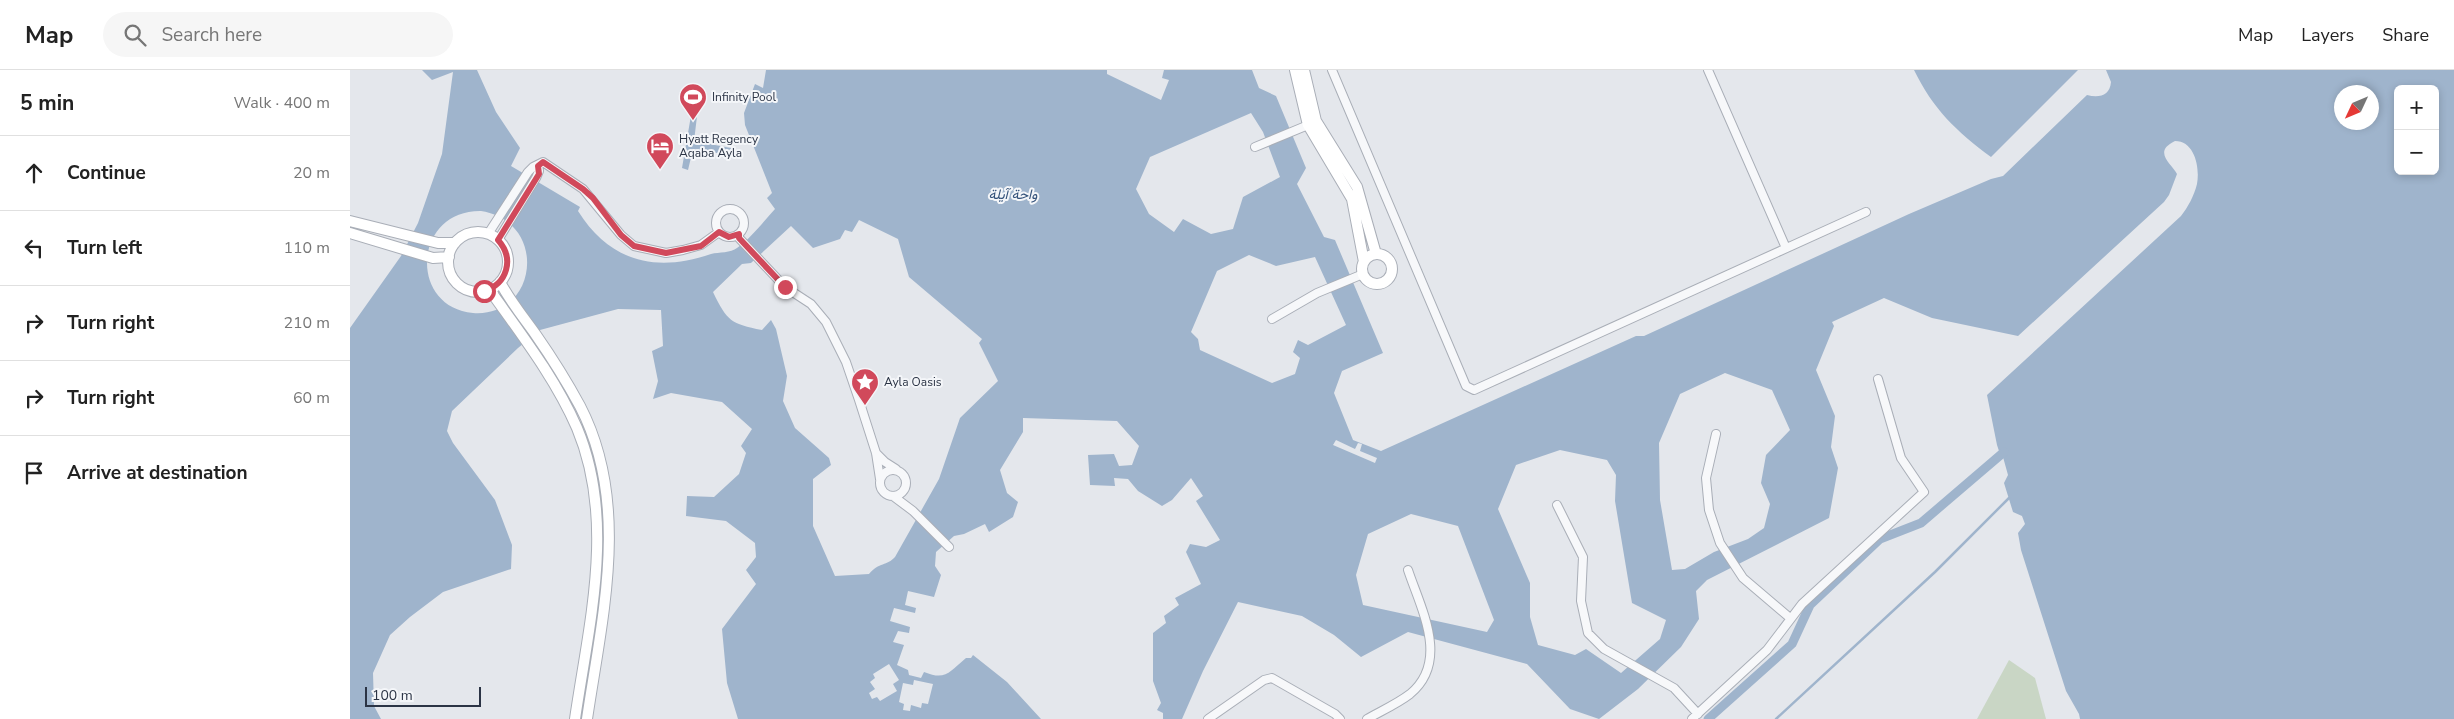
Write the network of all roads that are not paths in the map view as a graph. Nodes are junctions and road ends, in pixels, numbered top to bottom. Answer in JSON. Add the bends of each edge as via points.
{"nodes":[{"id":1,"x":1295,"y":70,"type":"edge"},
{"id":2,"x":1304,"y":70,"type":"edge"},
{"id":3,"x":1332,"y":70,"type":"edge"},
{"id":4,"x":1708,"y":70,"type":"edge"},
{"id":5,"x":1309,"y":125,"type":"junction"},
{"id":6,"x":1255,"y":148,"type":"dead end"},
{"id":7,"x":538,"y":166,"type":"junction"},
{"id":8,"x":1866,"y":212,"type":"dead end"},
{"id":9,"x":350,"y":220,"type":"edge"},
{"id":10,"x":490,"y":231,"type":"junction"},
{"id":11,"x":719,"y":232,"type":"junction"},
{"id":12,"x":350,"y":234,"type":"edge"},
{"id":13,"x":402,"y":234,"type":"junction"},
{"id":14,"x":500,"y":236,"type":"junction"},
{"id":15,"x":739,"y":236,"type":"junction"},
{"id":16,"x":455,"y":243,"type":"junction"},
{"id":17,"x":397,"y":248,"type":"junction"},
{"id":18,"x":1786,"y":248,"type":"junction"},
{"id":19,"x":1376,"y":254,"type":"junction"},
{"id":20,"x":449,"y":257,"type":"junction"},
{"id":21,"x":1364,"y":262,"type":"junction"},
{"id":22,"x":1358,"y":276,"type":"junction"},
{"id":23,"x":502,"y":285,"type":"junction"},
{"id":24,"x":493,"y":292,"type":"junction"},
{"id":25,"x":1272,"y":319,"type":"dead end"},
{"id":26,"x":1878,"y":379,"type":"dead end"},
{"id":27,"x":1716,"y":434,"type":"dead end"},
{"id":28,"x":876,"y":453,"type":"junction"},
{"id":29,"x":898,"y":470,"type":"junction"},
{"id":30,"x":880,"y":480,"type":"junction"},
{"id":31,"x":905,"y":489,"type":"junction"},
{"id":32,"x":893,"y":496,"type":"junction"},
{"id":33,"x":1557,"y":506,"type":"dead end"},
{"id":34,"x":912,"y":510,"type":"junction"},
{"id":35,"x":949,"y":547,"type":"dead end"},
{"id":36,"x":1408,"y":570,"type":"dead end"},
{"id":37,"x":1790,"y":618,"type":"junction"},
{"id":38,"x":1695,"y":717,"type":"edge"},
{"id":39,"x":575,"y":719,"type":"edge"},
{"id":40,"x":587,"y":719,"type":"edge"},
{"id":41,"x":1208,"y":719,"type":"edge"},
{"id":42,"x":1340,"y":719,"type":"edge"},
{"id":43,"x":1367,"y":719,"type":"edge"}],
"edges":[{"from":1,"to":5,"type":"street"},
{"from":2,"to":5,"type":"street"},
{"from":3,"to":18,"type":"street","via":[[1470,389],[1479,389]]},
{"from":4,"to":18,"type":"street"},
{"from":5,"to":6,"type":"street"},
{"from":5,"to":19,"type":"street","via":[[1357,187]]},
{"from":5,"to":21,"type":"street","via":[[1352,199]]},
{"from":7,"to":10,"type":"street","via":[[528,172]]},
{"from":7,"to":11,"type":"street","via":[[546,163],[583,189],[634,246],[650,251],[674,251],[701,246]]},
{"from":7,"to":14,"type":"street","via":[[536,178]]},
{"from":8,"to":18,"type":"street"},
{"from":9,"to":13,"type":"street"},
{"from":10,"to":14,"type":"street"},
{"from":10,"to":16,"type":"street","via":[[470,233]]},
{"from":11,"to":15,"type":"street","via":[[729,237]]},
{"from":11,"to":15,"type":"street","via":[[718,216],[732,209],[744,218]]},
{"from":12,"to":17,"type":"street"},
{"from":13,"to":16,"type":"street","via":[[438,243]]},
{"from":13,"to":17,"type":"street"},
{"from":14,"to":23,"type":"street","via":[[508,260]]},
{"from":15,"to":28,"type":"street","via":[[785,287],[811,304],[826,322],[846,362]]},
{"from":16,"to":20,"type":"street"},
{"from":17,"to":20,"type":"street","via":[[433,258]]},
{"from":19,"to":21,"type":"street"},
{"from":19,"to":22,"type":"street","via":[[1386,257],[1392,265],[1388,280],[1374,284]]},
{"from":20,"to":24,"type":"street","via":[[451,273],[461,286],[476,292]]},
{"from":21,"to":22,"type":"street"},
{"from":22,"to":25,"type":"street","via":[[1317,293]]},
{"from":23,"to":24,"type":"street"},
{"from":23,"to":40,"type":"street","via":[[573,394],[587,423],[603,473],[609,510],[609,561]]},
{"from":24,"to":39,"type":"street","via":[[563,399],[576,427],[590,473],[596,510],[596,569]]},
{"from":26,"to":37,"type":"street","via":[[1901,458],[1924,492]]},
{"from":27,"to":37,"type":"street","via":[[1708,466],[1706,494],[1720,543],[1743,578]]},
{"from":28,"to":29,"type":"street"},
{"from":28,"to":30,"type":"street"},
{"from":29,"to":30,"type":"street","via":[[887,470]]},
{"from":29,"to":31,"type":"street","via":[[905,476]]},
{"from":30,"to":32,"type":"street","via":[[883,491]]},
{"from":31,"to":32,"type":"street"},
{"from":31,"to":34,"type":"street"},
{"from":32,"to":34,"type":"street"},
{"from":33,"to":38,"type":"street","via":[[1583,556],[1581,601],[1588,634],[1604,650],[1674,688]]},
{"from":34,"to":35,"type":"street"},
{"from":36,"to":43,"type":"street","via":[[1432,643],[1429,667],[1420,683],[1399,702]]},
{"from":37,"to":38,"type":"street","via":[[1767,650]]},
{"from":41,"to":42,"type":"street","via":[[1264,680],[1272,678]]}]}
